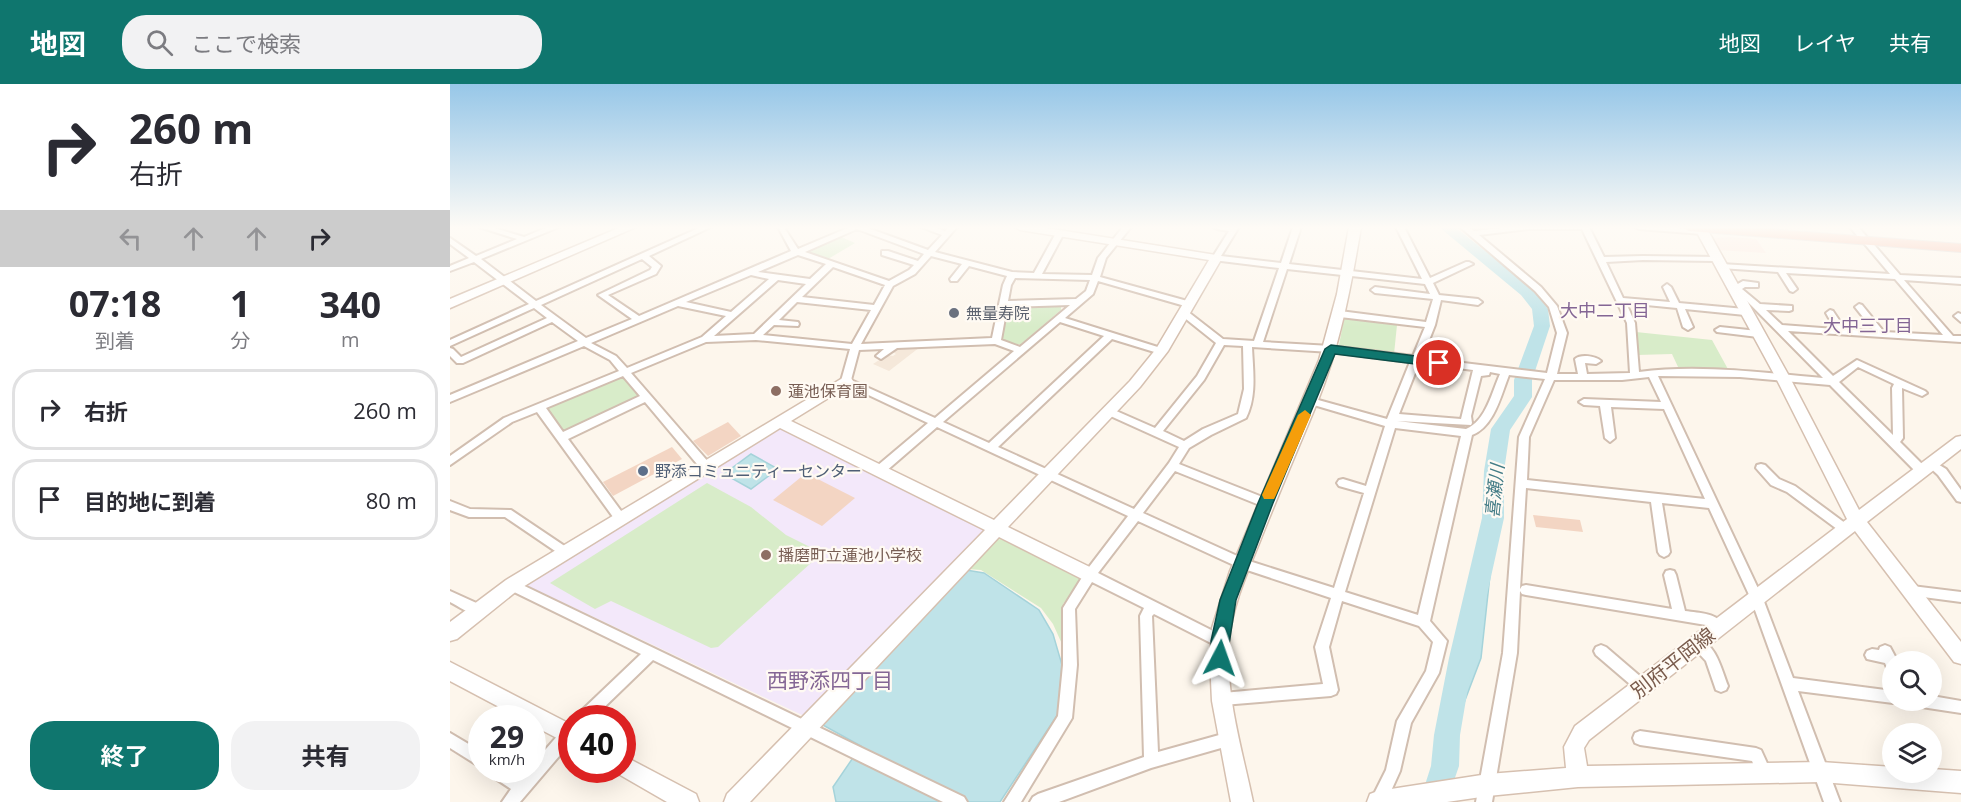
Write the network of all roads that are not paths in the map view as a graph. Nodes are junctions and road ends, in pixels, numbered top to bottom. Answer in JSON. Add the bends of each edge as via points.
{"nodes":[{"id":1,"x":1601,"y":260,"type":"edge"},
{"id":2,"x":470,"y":261,"type":"edge"},
{"id":3,"x":476,"y":261,"type":"edge"},
{"id":4,"x":552,"y":261,"type":"edge"},
{"id":5,"x":633,"y":261,"type":"edge"},
{"id":6,"x":649,"y":261,"type":"edge"},
{"id":7,"x":777,"y":261,"type":"edge"},
{"id":8,"x":821,"y":261,"type":"edge"},
{"id":9,"x":908,"y":261,"type":"edge"},
{"id":10,"x":922,"y":261,"type":"edge"},
{"id":11,"x":958,"y":261,"type":"edge"},
{"id":12,"x":1045,"y":261,"type":"edge"},
{"id":13,"x":1101,"y":261,"type":"edge"},
{"id":14,"x":1215,"y":261,"type":"edge"},
{"id":15,"x":1237,"y":261,"type":"edge"},
{"id":16,"x":1286,"y":261,"type":"edge"},
{"id":17,"x":1349,"y":261,"type":"edge"},
{"id":18,"x":1417,"y":261,"type":"edge"},
{"id":19,"x":1504,"y":261,"type":"edge"},
{"id":20,"x":1691,"y":261,"type":"edge"},
{"id":21,"x":1883,"y":261,"type":"edge"},
{"id":22,"x":1719,"y":262,"type":"junction"},
{"id":23,"x":967,"y":263,"type":"junction"},
{"id":24,"x":831,"y":264,"type":"junction"},
{"id":25,"x":919,"y":264,"type":"junction"},
{"id":26,"x":1469,"y":264,"type":"dead end"},
{"id":27,"x":1284,"y":266,"type":"junction"},
{"id":28,"x":450,"y":269,"type":"edge"},
{"id":29,"x":1780,"y":270,"type":"junction"},
{"id":30,"x":752,"y":271,"type":"junction"},
{"id":31,"x":1347,"y":273,"type":"junction"},
{"id":32,"x":1038,"y":274,"type":"junction"},
{"id":33,"x":1012,"y":275,"type":"junction"},
{"id":34,"x":776,"y":277,"type":"junction"},
{"id":35,"x":1897,"y":277,"type":"junction"},
{"id":36,"x":1095,"y":278,"type":"junction"},
{"id":37,"x":954,"y":279,"type":"dead end"},
{"id":38,"x":504,"y":281,"type":"junction"},
{"id":39,"x":1957,"y":281,"type":"edge"},
{"id":40,"x":812,"y":282,"type":"junction"},
{"id":41,"x":1428,"y":282,"type":"junction"},
{"id":42,"x":890,"y":284,"type":"junction"},
{"id":43,"x":1755,"y":285,"type":"dead end"},
{"id":44,"x":1733,"y":287,"type":"junction"},
{"id":45,"x":1667,"y":288,"type":"dead end"},
{"id":46,"x":1782,"y":288,"type":"dead end"},
{"id":47,"x":1375,"y":290,"type":"dead end"},
{"id":48,"x":1961,"y":290,"type":"edge"},
{"id":49,"x":1437,"y":298,"type":"junction"},
{"id":50,"x":795,"y":299,"type":"junction"},
{"id":51,"x":1621,"y":300,"type":"junction"},
{"id":52,"x":1478,"y":302,"type":"dead end"},
{"id":53,"x":678,"y":303,"type":"junction"},
{"id":54,"x":1077,"y":303,"type":"junction"},
{"id":55,"x":450,"y":304,"type":"edge"},
{"id":56,"x":535,"y":304,"type":"junction"},
{"id":57,"x":1003,"y":304,"type":"junction"},
{"id":58,"x":1678,"y":306,"type":"junction"},
{"id":59,"x":1758,"y":307,"type":"junction"},
{"id":60,"x":1859,"y":307,"type":"dead end"},
{"id":61,"x":876,"y":308,"type":"junction"},
{"id":62,"x":1789,"y":308,"type":"dead end"},
{"id":63,"x":1186,"y":309,"type":"junction"},
{"id":64,"x":1745,"y":312,"type":"junction"},
{"id":65,"x":1830,"y":313,"type":"dead end"},
{"id":66,"x":732,"y":315,"type":"junction"},
{"id":67,"x":1340,"y":315,"type":"junction"},
{"id":68,"x":553,"y":318,"type":"junction"},
{"id":69,"x":638,"y":319,"type":"junction"},
{"id":70,"x":1058,"y":319,"type":"junction"},
{"id":71,"x":772,"y":322,"type":"junction"},
{"id":72,"x":795,"y":324,"type":"dead end"},
{"id":73,"x":1430,"y":325,"type":"junction"},
{"id":74,"x":1688,"y":327,"type":"dead end"},
{"id":75,"x":1779,"y":328,"type":"junction"},
{"id":76,"x":1720,"y":330,"type":"dead end"},
{"id":77,"x":1842,"y":332,"type":"junction"},
{"id":78,"x":1758,"y":334,"type":"junction"},
{"id":79,"x":1881,"y":334,"type":"junction"},
{"id":80,"x":1111,"y":335,"type":"junction"},
{"id":81,"x":756,"y":337,"type":"junction"},
{"id":82,"x":1950,"y":338,"type":"junction"},
{"id":83,"x":705,"y":339,"type":"junction"},
{"id":84,"x":1961,"y":339,"type":"edge"},
{"id":85,"x":996,"y":341,"type":"junction"},
{"id":86,"x":585,"y":342,"type":"junction"},
{"id":87,"x":1221,"y":342,"type":"junction"},
{"id":88,"x":450,"y":343,"type":"edge"},
{"id":89,"x":1252,"y":343,"type":"junction"},
{"id":90,"x":855,"y":347,"type":"junction"},
{"id":91,"x":1331,"y":349,"type":"junction"},
{"id":92,"x":1020,"y":350,"type":"junction"},
{"id":93,"x":450,"y":351,"type":"edge"},
{"id":94,"x":1161,"y":351,"type":"junction"},
{"id":95,"x":1416,"y":360,"type":"junction"},
{"id":96,"x":460,"y":361,"type":"junction"},
{"id":97,"x":1596,"y":361,"type":"dead end"},
{"id":98,"x":450,"y":366,"type":"edge"},
{"id":99,"x":624,"y":370,"type":"junction"},
{"id":100,"x":1505,"y":372,"type":"junction"},
{"id":101,"x":1652,"y":373,"type":"junction"},
{"id":102,"x":1635,"y":376,"type":"junction"},
{"id":103,"x":1551,"y":377,"type":"junction"},
{"id":104,"x":1583,"y":377,"type":"junction"},
{"id":105,"x":1783,"y":378,"type":"junction"},
{"id":106,"x":846,"y":381,"type":"junction"},
{"id":107,"x":1832,"y":382,"type":"junction"},
{"id":108,"x":1900,"y":383,"type":"junction"},
{"id":109,"x":1922,"y":393,"type":"dead end"},
{"id":110,"x":646,"y":397,"type":"junction"},
{"id":111,"x":450,"y":399,"type":"edge"},
{"id":112,"x":1311,"y":401,"type":"junction"},
{"id":113,"x":1584,"y":402,"type":"dead end"},
{"id":114,"x":1605,"y":403,"type":"junction"},
{"id":115,"x":1668,"y":406,"type":"junction"},
{"id":116,"x":540,"y":408,"type":"junction"},
{"id":117,"x":1110,"y":412,"type":"junction"},
{"id":118,"x":1392,"y":421,"type":"junction"},
{"id":119,"x":781,"y":422,"type":"junction"},
{"id":120,"x":936,"y":423,"type":"junction"},
{"id":121,"x":1467,"y":428,"type":"junction"},
{"id":122,"x":1157,"y":432,"type":"junction"},
{"id":123,"x":562,"y":437,"type":"junction"},
{"id":124,"x":1610,"y":438,"type":"dead end"},
{"id":125,"x":1961,"y":441,"type":"edge"},
{"id":126,"x":1893,"y":443,"type":"junction"},
{"id":127,"x":1185,"y":445,"type":"junction"},
{"id":128,"x":991,"y":447,"type":"junction"},
{"id":129,"x":450,"y":461,"type":"edge"},
{"id":130,"x":1173,"y":466,"type":"junction"},
{"id":131,"x":706,"y":467,"type":"junction"},
{"id":132,"x":1926,"y":467,"type":"junction"},
{"id":133,"x":1761,"y":468,"type":"dead end"},
{"id":134,"x":880,"y":469,"type":"junction"},
{"id":135,"x":1049,"y":474,"type":"junction"},
{"id":136,"x":1343,"y":483,"type":"dead end"},
{"id":137,"x":1523,"y":484,"type":"junction"},
{"id":138,"x":1371,"y":491,"type":"junction"},
{"id":139,"x":1656,"y":498,"type":"junction"},
{"id":140,"x":1961,"y":498,"type":"edge"},
{"id":141,"x":1266,"y":503,"type":"junction"},
{"id":142,"x":1714,"y":504,"type":"junction"},
{"id":143,"x":450,"y":505,"type":"edge"},
{"id":144,"x":1135,"y":515,"type":"junction"},
{"id":145,"x":620,"y":518,"type":"junction"},
{"id":146,"x":1851,"y":525,"type":"junction"},
{"id":147,"x":997,"y":528,"type":"junction"},
{"id":148,"x":565,"y":552,"type":"junction"},
{"id":149,"x":1664,"y":552,"type":"dead end"},
{"id":150,"x":1242,"y":564,"type":"junction"},
{"id":151,"x":1090,"y":575,"type":"junction"},
{"id":152,"x":1670,"y":575,"type":"dead end"},
{"id":153,"x":512,"y":585,"type":"junction"},
{"id":154,"x":1526,"y":590,"type":"dead end"},
{"id":155,"x":1912,"y":591,"type":"junction"},
{"id":156,"x":450,"y":596,"type":"edge"},
{"id":157,"x":1336,"y":596,"type":"junction"},
{"id":158,"x":1961,"y":597,"type":"edge"},
{"id":159,"x":1757,"y":599,"type":"junction"},
{"id":160,"x":1151,"y":607,"type":"junction"},
{"id":161,"x":479,"y":610,"type":"junction"},
{"id":162,"x":1680,"y":615,"type":"junction"},
{"id":163,"x":1424,"y":622,"type":"junction"},
{"id":164,"x":1719,"y":627,"type":"junction"},
{"id":165,"x":450,"y":633,"type":"edge"},
{"id":166,"x":1220,"y":641,"type":"junction"},
{"id":167,"x":1697,"y":644,"type":"junction"},
{"id":168,"x":1601,"y":651,"type":"dead end"},
{"id":169,"x":651,"y":653,"type":"junction"},
{"id":170,"x":1961,"y":656,"type":"edge"},
{"id":171,"x":450,"y":671,"type":"edge"},
{"id":172,"x":1787,"y":682,"type":"junction"},
{"id":173,"x":1721,"y":686,"type":"dead end"},
{"id":174,"x":1643,"y":687,"type":"junction"},
{"id":175,"x":1882,"y":696,"type":"edge"},
{"id":176,"x":1223,"y":699,"type":"junction"},
{"id":177,"x":1942,"y":704,"type":"edge"},
{"id":178,"x":597,"y":705,"type":"edge"},
{"id":179,"x":1961,"y":707,"type":"edge"},
{"id":180,"x":805,"y":726,"type":"junction"},
{"id":181,"x":558,"y":727,"type":"edge"},
{"id":182,"x":1640,"y":738,"type":"dead end"},
{"id":183,"x":1230,"y":739,"type":"junction"},
{"id":184,"x":450,"y":740,"type":"edge"},
{"id":185,"x":558,"y":748,"type":"edge"},
{"id":186,"x":468,"y":752,"type":"edge"},
{"id":187,"x":1151,"y":761,"type":"junction"},
{"id":188,"x":1764,"y":772,"type":"junction"},
{"id":189,"x":1821,"y":772,"type":"junction"},
{"id":190,"x":636,"y":773,"type":"edge"},
{"id":191,"x":1578,"y":777,"type":"junction"},
{"id":192,"x":1961,"y":782,"type":"edge"},
{"id":193,"x":516,"y":783,"type":"edge"},
{"id":194,"x":522,"y":787,"type":"junction"},
{"id":195,"x":1483,"y":792,"type":"edge"},
{"id":196,"x":1383,"y":801,"type":"edge"},
{"id":197,"x":510,"y":802,"type":"edge"},
{"id":198,"x":688,"y":802,"type":"edge"},
{"id":199,"x":735,"y":802,"type":"edge"},
{"id":200,"x":959,"y":802,"type":"edge"},
{"id":201,"x":1012,"y":802,"type":"edge"},
{"id":202,"x":1038,"y":802,"type":"edge"},
{"id":203,"x":1242,"y":802,"type":"edge"},
{"id":204,"x":1832,"y":802,"type":"edge"}],
"edges":[{"from":1,"to":51,"type":"street"},
{"from":2,"to":28,"type":"street"},
{"from":3,"to":38,"type":"street"},
{"from":4,"to":38,"type":"street"},
{"from":5,"to":56,"type":"street"},
{"from":6,"to":69,"type":"street","via":[[657,266],[652,272],[602,295]]},
{"from":7,"to":30,"type":"street"},
{"from":8,"to":24,"type":"street"},
{"from":9,"to":25,"type":"street"},
{"from":10,"to":25,"type":"street"},
{"from":11,"to":23,"type":"street"},
{"from":12,"to":32,"type":"street"},
{"from":13,"to":36,"type":"street"},
{"from":14,"to":63,"type":"street"},
{"from":15,"to":27,"type":"street"},
{"from":16,"to":27,"type":"street"},
{"from":17,"to":31,"type":"street"},
{"from":18,"to":41,"type":"street"},
{"from":19,"to":103,"type":"street","via":[[1553,306],[1562,333]]},
{"from":20,"to":22,"type":"street"},
{"from":21,"to":35,"type":"street"},
{"from":22,"to":29,"type":"street"},
{"from":22,"to":44,"type":"street"},
{"from":23,"to":33,"type":"street"},
{"from":23,"to":37,"type":"street"},
{"from":24,"to":40,"type":"street"},
{"from":24,"to":42,"type":"street"},
{"from":25,"to":42,"type":"street"},
{"from":26,"to":41,"type":"street"},
{"from":27,"to":31,"type":"street"},
{"from":27,"to":89,"type":"street"},
{"from":29,"to":35,"type":"street"},
{"from":29,"to":46,"type":"street","via":[[1798,289]]},
{"from":30,"to":34,"type":"street"},
{"from":30,"to":53,"type":"street"},
{"from":31,"to":41,"type":"street"},
{"from":31,"to":67,"type":"street"},
{"from":32,"to":33,"type":"street"},
{"from":32,"to":36,"type":"street"},
{"from":33,"to":57,"type":"street"},
{"from":34,"to":40,"type":"street"},
{"from":34,"to":66,"type":"street"},
{"from":35,"to":39,"type":"street"},
{"from":35,"to":82,"type":"street"},
{"from":36,"to":54,"type":"street","via":[[1090,292]]},
{"from":36,"to":63,"type":"street"},
{"from":38,"to":55,"type":"street"},
{"from":38,"to":56,"type":"street"},
{"from":39,"to":48,"type":"street"},
{"from":40,"to":50,"type":"street"},
{"from":41,"to":49,"type":"street"},
{"from":42,"to":61,"type":"street"},
{"from":43,"to":44,"type":"street"},
{"from":44,"to":59,"type":"street"},
{"from":44,"to":64,"type":"street"},
{"from":45,"to":58,"type":"street"},
{"from":47,"to":49,"type":"street"},
{"from":49,"to":52,"type":"street"},
{"from":49,"to":73,"type":"street"},
{"from":50,"to":61,"type":"street"},
{"from":50,"to":71,"type":"street"},
{"from":51,"to":58,"type":"street"},
{"from":51,"to":102,"type":"street","via":[[1631,322]]},
{"from":53,"to":66,"type":"street"},
{"from":53,"to":69,"type":"street"},
{"from":54,"to":57,"type":"street"},
{"from":54,"to":70,"type":"street"},
{"from":56,"to":68,"type":"street"},
{"from":56,"to":88,"type":"street"},
{"from":57,"to":85,"type":"street"},
{"from":58,"to":64,"type":"street"},
{"from":58,"to":74,"type":"street"},
{"from":59,"to":62,"type":"street"},
{"from":59,"to":75,"type":"street"},
{"from":60,"to":79,"type":"street"},
{"from":61,"to":90,"type":"street"},
{"from":63,"to":87,"type":"street"},
{"from":63,"to":94,"type":"street"},
{"from":64,"to":78,"type":"street"},
{"from":65,"to":77,"type":"street"},
{"from":66,"to":83,"type":"street"},
{"from":67,"to":73,"type":"street"},
{"from":67,"to":91,"type":"street"},
{"from":68,"to":86,"type":"street"},
{"from":68,"to":96,"type":"street"},
{"from":69,"to":86,"type":"street"},
{"from":70,"to":80,"type":"street"},
{"from":70,"to":92,"type":"street"},
{"from":71,"to":72,"type":"street"},
{"from":71,"to":81,"type":"street"},
{"from":73,"to":95,"type":"street"},
{"from":75,"to":77,"type":"street"},
{"from":75,"to":107,"type":"street"},
{"from":76,"to":78,"type":"street"},
{"from":77,"to":79,"type":"street"},
{"from":78,"to":105,"type":"street"},
{"from":79,"to":82,"type":"street"},
{"from":80,"to":94,"type":"street"},
{"from":80,"to":128,"type":"street"},
{"from":81,"to":83,"type":"street"},
{"from":81,"to":90,"type":"street"},
{"from":82,"to":84,"type":"street"},
{"from":83,"to":99,"type":"street"},
{"from":85,"to":90,"type":"street","via":[[889,352]]},
{"from":85,"to":92,"type":"street"},
{"from":86,"to":99,"type":"street","via":[[613,358]]},
{"from":86,"to":111,"type":"street"},
{"from":87,"to":89,"type":"street"},
{"from":87,"to":122,"type":"street","via":[[1192,389]]},
{"from":89,"to":91,"type":"street"},
{"from":89,"to":127,"type":"street","via":[[1250,384],[1242,416]]},
{"from":90,"to":106,"type":"street"},
{"from":91,"to":95,"type":"street"},
{"from":91,"to":112,"type":"street"},
{"from":92,"to":120,"type":"street"},
{"from":93,"to":96,"type":"street"},
{"from":94,"to":117,"type":"street"},
{"from":95,"to":100,"type":"street"},
{"from":95,"to":118,"type":"street"},
{"from":96,"to":98,"type":"street"},
{"from":97,"to":104,"type":"street","via":[[1580,359]]},
{"from":99,"to":110,"type":"street"},
{"from":99,"to":116,"type":"street"},
{"from":100,"to":103,"type":"street"},
{"from":100,"to":121,"type":"street","via":[[1480,427],[1474,432]]},
{"from":100,"to":121,"type":"street","via":[[1477,372],[1466,416]]},
{"from":101,"to":102,"type":"street"},
{"from":101,"to":105,"type":"street"},
{"from":101,"to":115,"type":"street"},
{"from":102,"to":104,"type":"street"},
{"from":103,"to":104,"type":"street"},
{"from":103,"to":137,"type":"street","via":[[1524,437]]},
{"from":105,"to":107,"type":"street"},
{"from":105,"to":146,"type":"street"},
{"from":106,"to":119,"type":"street"},
{"from":106,"to":120,"type":"street"},
{"from":107,"to":108,"type":"street","via":[[1857,363]]},
{"from":107,"to":126,"type":"street"},
{"from":108,"to":109,"type":"street"},
{"from":108,"to":126,"type":"street","via":[[1898,438]]},
{"from":110,"to":123,"type":"street"},
{"from":110,"to":131,"type":"street"},
{"from":112,"to":118,"type":"street"},
{"from":112,"to":141,"type":"street"},
{"from":113,"to":114,"type":"street"},
{"from":114,"to":115,"type":"street"},
{"from":114,"to":124,"type":"street"},
{"from":115,"to":142,"type":"street"},
{"from":116,"to":123,"type":"street"},
{"from":116,"to":129,"type":"street","via":[[508,420]]},
{"from":117,"to":122,"type":"street"},
{"from":117,"to":135,"type":"street"},
{"from":118,"to":121,"type":"street"},
{"from":118,"to":138,"type":"street"},
{"from":119,"to":131,"type":"street"},
{"from":119,"to":134,"type":"street"},
{"from":120,"to":128,"type":"street"},
{"from":120,"to":134,"type":"street"},
{"from":121,"to":163,"type":"street"},
{"from":122,"to":127,"type":"street"},
{"from":123,"to":145,"type":"street"},
{"from":125,"to":132,"type":"street","name":"別府平岡線"},
{"from":126,"to":132,"type":"street"},
{"from":127,"to":130,"type":"street"},
{"from":128,"to":135,"type":"street"},
{"from":130,"to":141,"type":"street"},
{"from":130,"to":144,"type":"street"},
{"from":131,"to":145,"type":"street"},
{"from":132,"to":140,"type":"street","via":[[1942,472]]},
{"from":132,"to":146,"type":"street","name":"別府平岡線"},
{"from":133,"to":146,"type":"street","via":[[1775,482]]},
{"from":134,"to":147,"type":"street"},
{"from":135,"to":144,"type":"street"},
{"from":135,"to":147,"type":"street"},
{"from":136,"to":138,"type":"street"},
{"from":137,"to":139,"type":"street"},
{"from":137,"to":195,"type":"street","via":[[1510,652]]},
{"from":138,"to":157,"type":"street"},
{"from":139,"to":142,"type":"street"},
{"from":139,"to":149,"type":"street"},
{"from":141,"to":150,"type":"street"},
{"from":142,"to":159,"type":"street"},
{"from":143,"to":148,"type":"street","via":[[469,513],[507,513]]},
{"from":144,"to":150,"type":"street"},
{"from":144,"to":151,"type":"street"},
{"from":145,"to":148,"type":"street"},
{"from":146,"to":155,"type":"street"},
{"from":146,"to":159,"type":"street","name":"別府平岡線"},
{"from":147,"to":151,"type":"street"},
{"from":147,"to":180,"type":"street"},
{"from":148,"to":153,"type":"street"},
{"from":150,"to":157,"type":"street"},
{"from":150,"to":166,"type":"street","via":[[1228,600]]},
{"from":151,"to":160,"type":"street"},
{"from":151,"to":201,"type":"street","via":[[1069,608],[1070,665],[1065,718]]},
{"from":152,"to":162,"type":"street"},
{"from":153,"to":161,"type":"street"},
{"from":153,"to":169,"type":"street"},
{"from":154,"to":162,"type":"street"},
{"from":155,"to":158,"type":"street"},
{"from":155,"to":170,"type":"street"},
{"from":156,"to":161,"type":"street"},
{"from":157,"to":163,"type":"street"},
{"from":157,"to":176,"type":"street","via":[[1322,647],[1331,690]]},
{"from":159,"to":164,"type":"street","name":"別府平岡線"},
{"from":159,"to":172,"type":"street"},
{"from":160,"to":166,"type":"street"},
{"from":160,"to":187,"type":"street","via":[[1146,616]]},
{"from":161,"to":165,"type":"street"},
{"from":162,"to":164,"type":"street","via":[[1709,620]]},
{"from":163,"to":196,"type":"street","via":[[1440,641],[1432,673],[1404,721]]},
{"from":164,"to":167,"type":"street","name":"別府平岡線"},
{"from":166,"to":176,"type":"street"},
{"from":167,"to":173,"type":"street","via":[[1711,658]]},
{"from":167,"to":174,"type":"street","name":"別府平岡線"},
{"from":168,"to":174,"type":"street"},
{"from":169,"to":178,"type":"street"},
{"from":169,"to":180,"type":"street"},
{"from":171,"to":181,"type":"street"},
{"from":172,"to":175,"type":"street"},
{"from":172,"to":189,"type":"street"},
{"from":174,"to":191,"type":"street","name":"別府平岡線","via":[[1582,733],[1574,747]]},
{"from":176,"to":183,"type":"street"},
{"from":177,"to":179,"type":"street"},
{"from":180,"to":199,"type":"street"},
{"from":180,"to":200,"type":"street"},
{"from":182,"to":188,"type":"street","via":[[1755,755]]},
{"from":183,"to":187,"type":"street"},
{"from":183,"to":203,"type":"street"},
{"from":184,"to":186,"type":"street"},
{"from":185,"to":194,"type":"street"},
{"from":187,"to":202,"type":"street"},
{"from":188,"to":189,"type":"street"},
{"from":188,"to":191,"type":"street"},
{"from":189,"to":192,"type":"street"},
{"from":189,"to":204,"type":"street"},
{"from":190,"to":198,"type":"street"},
{"from":191,"to":195,"type":"street"},
{"from":193,"to":194,"type":"street"},
{"from":194,"to":197,"type":"street"},
{"from":195,"to":196,"type":"street"}]}
